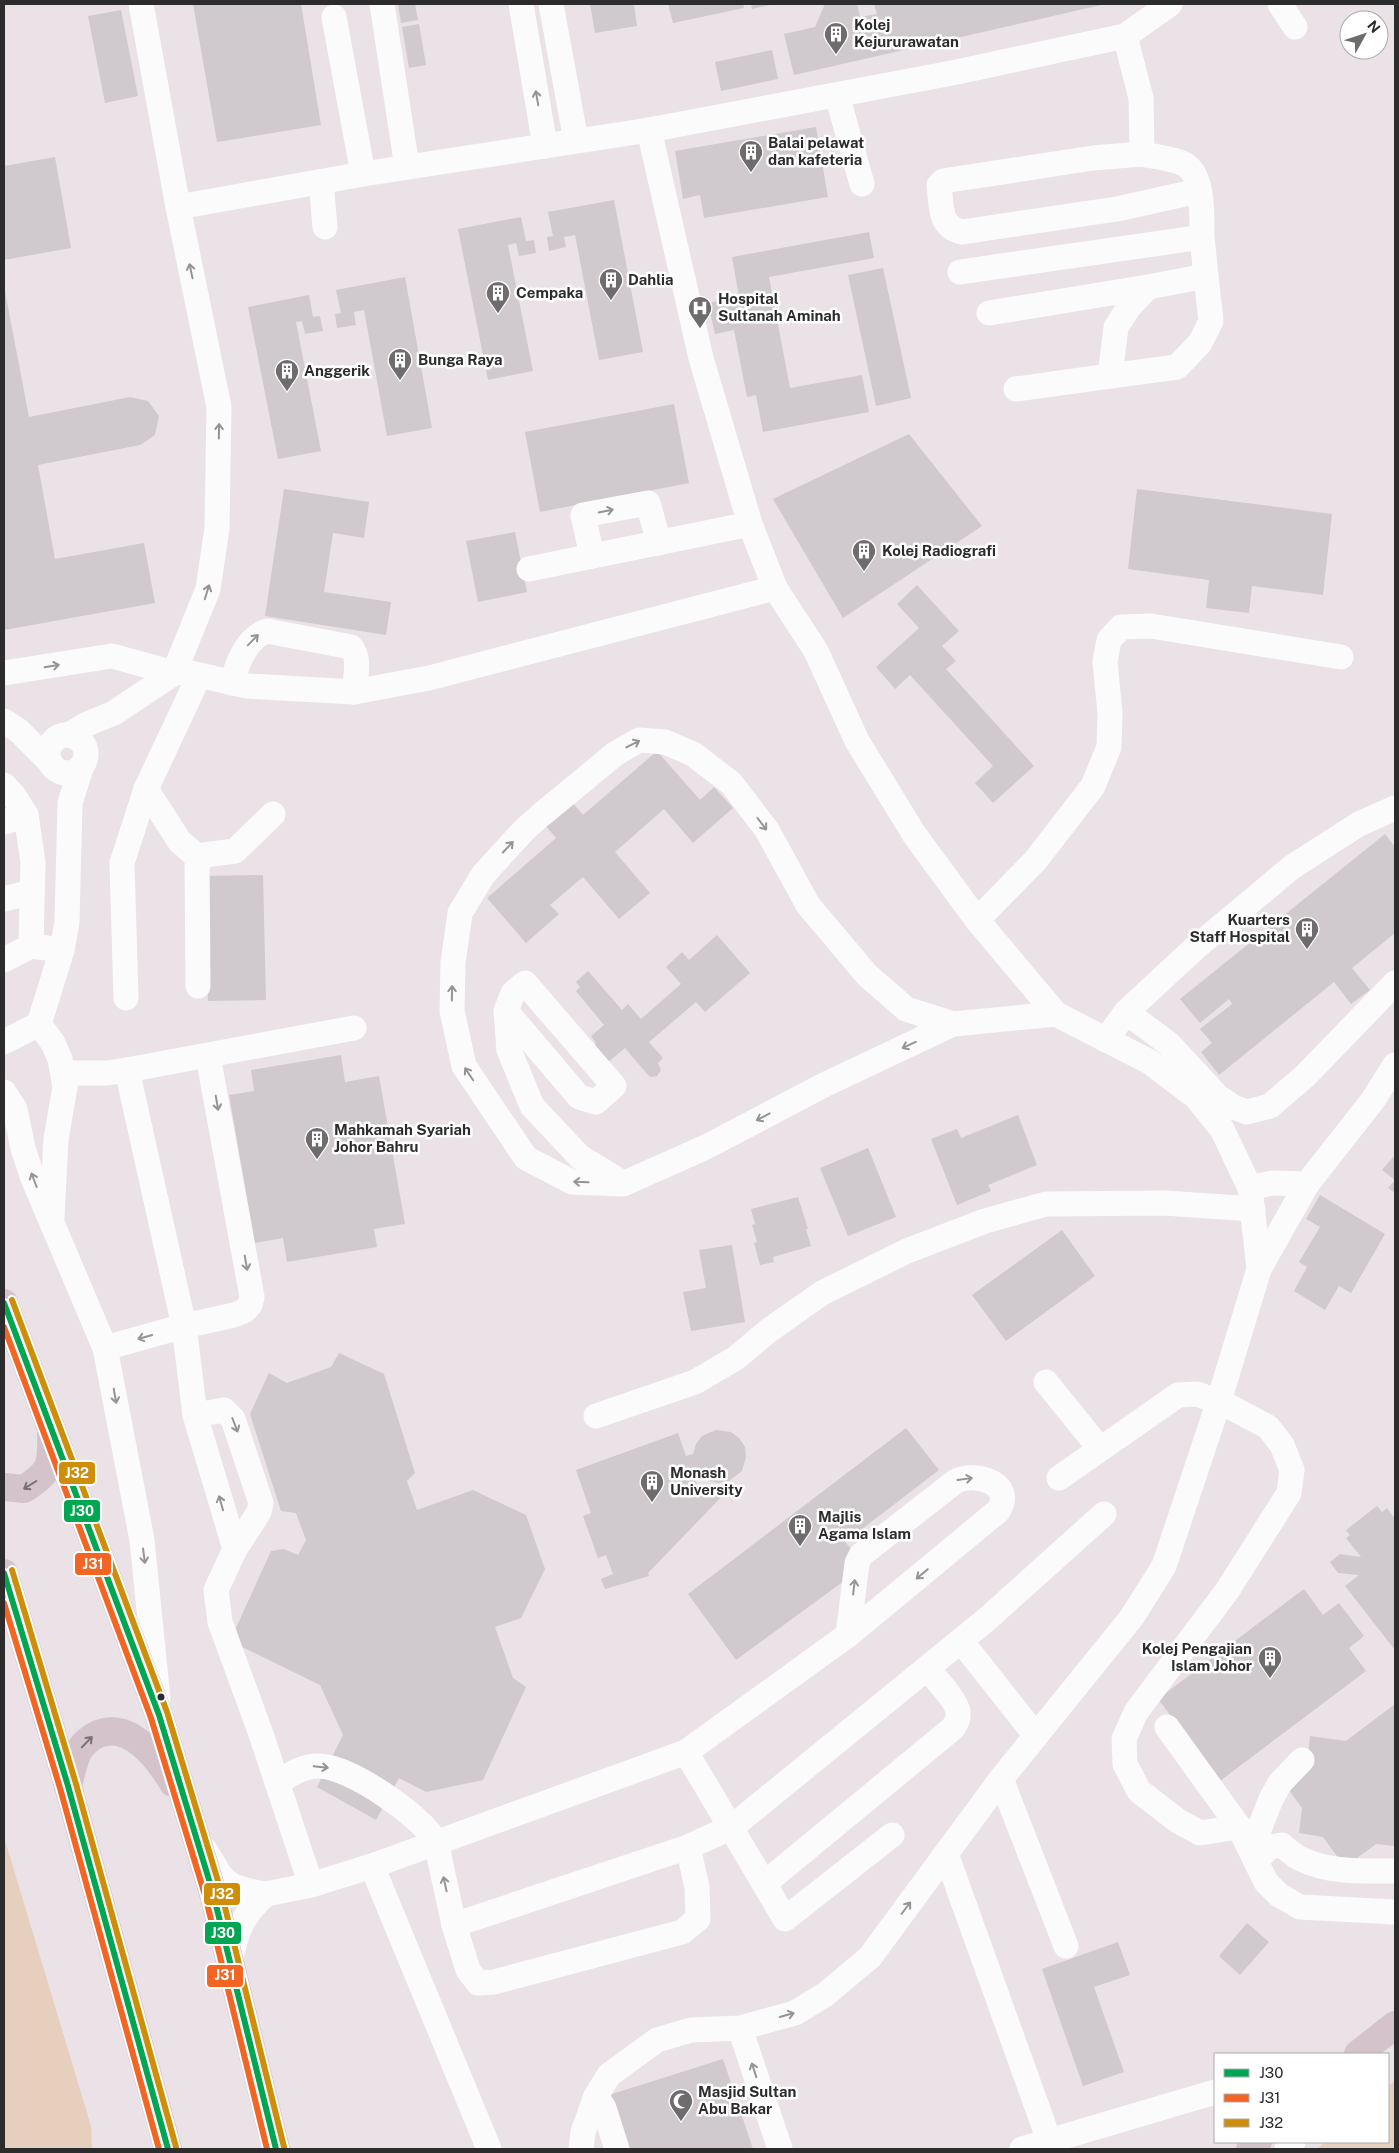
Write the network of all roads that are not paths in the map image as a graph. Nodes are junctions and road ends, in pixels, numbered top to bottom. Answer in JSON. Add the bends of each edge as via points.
{"nodes":[{"id":1,"x":141,"y":4,"type":"edge"},
{"id":2,"x":382,"y":4,"type":"edge"},
{"id":3,"x":521,"y":4,"type":"edge"},
{"id":4,"x":551,"y":4,"type":"edge"},
{"id":5,"x":1280,"y":4,"type":"edge"},
{"id":6,"x":1164,"y":6,"type":"edge"},
{"id":7,"x":334,"y":16,"type":"dead end"},
{"id":8,"x":1295,"y":26,"type":"dead end"},
{"id":9,"x":1125,"y":36,"type":"junction"},
{"id":10,"x":837,"y":95,"type":"junction"},
{"id":11,"x":649,"y":130,"type":"junction"},
{"id":12,"x":576,"y":142,"type":"junction"},
{"id":13,"x":546,"y":146,"type":"junction"},
{"id":14,"x":1142,"y":154,"type":"junction"},
{"id":15,"x":407,"y":166,"type":"junction"},
{"id":16,"x":363,"y":174,"type":"junction"},
{"id":17,"x":322,"y":182,"type":"junction"},
{"id":18,"x":862,"y":184,"type":"dead end"},
{"id":19,"x":1198,"y":191,"type":"junction"},
{"id":20,"x":178,"y":207,"type":"junction"},
{"id":21,"x":325,"y":227,"type":"dead end"},
{"id":22,"x":1202,"y":237,"type":"junction"},
{"id":23,"x":960,"y":272,"type":"dead end"},
{"id":24,"x":1206,"y":276,"type":"junction"},
{"id":25,"x":1148,"y":287,"type":"junction"},
{"id":26,"x":989,"y":313,"type":"dead end"},
{"id":27,"x":1110,"y":376,"type":"junction"},
{"id":28,"x":1016,"y":389,"type":"dead end"},
{"id":29,"x":750,"y":524,"type":"junction"},
{"id":30,"x":658,"y":543,"type":"junction"},
{"id":31,"x":592,"y":556,"type":"junction"},
{"id":32,"x":529,"y":569,"type":"dead end"},
{"id":33,"x":776,"y":588,"type":"junction"},
{"id":34,"x":1341,"y":657,"type":"dead end"},
{"id":35,"x":4,"y":673,"type":"edge"},
{"id":36,"x":174,"y":674,"type":"junction"},
{"id":37,"x":199,"y":676,"type":"junction"},
{"id":38,"x":232,"y":683,"type":"junction"},
{"id":39,"x":354,"y":692,"type":"junction"},
{"id":40,"x":114,"y":714,"type":"junction"},
{"id":41,"x":12,"y":726,"type":"edge"},
{"id":42,"x":62,"y":737,"type":"junction"},
{"id":43,"x":69,"y":764,"type":"junction"},
{"id":44,"x":4,"y":786,"type":"edge"},
{"id":45,"x":146,"y":789,"type":"junction"},
{"id":46,"x":1395,"y":808,"type":"edge"},
{"id":47,"x":273,"y":814,"type":"dead end"},
{"id":48,"x":15,"y":819,"type":"edge"},
{"id":49,"x":197,"y":856,"type":"junction"},
{"id":50,"x":32,"y":892,"type":"junction"},
{"id":51,"x":4,"y":899,"type":"edge"},
{"id":52,"x":977,"y":920,"type":"junction"},
{"id":53,"x":31,"y":946,"type":"junction"},
{"id":54,"x":62,"y":950,"type":"junction"},
{"id":55,"x":4,"y":960,"type":"edge"},
{"id":56,"x":1395,"y":983,"type":"edge"},
{"id":57,"x":198,"y":986,"type":"dead end"},
{"id":58,"x":126,"y":998,"type":"dead end"},
{"id":59,"x":506,"y":1011,"type":"junction"},
{"id":60,"x":1126,"y":1012,"type":"junction"},
{"id":61,"x":1056,"y":1014,"type":"junction"},
{"id":62,"x":39,"y":1024,"type":"junction"},
{"id":63,"x":953,"y":1024,"type":"junction"},
{"id":64,"x":354,"y":1028,"type":"dead end"},
{"id":65,"x":1106,"y":1040,"type":"junction"},
{"id":66,"x":4,"y":1042,"type":"edge"},
{"id":67,"x":208,"y":1056,"type":"junction"},
{"id":68,"x":1395,"y":1065,"type":"edge"},
{"id":69,"x":127,"y":1070,"type":"junction"},
{"id":70,"x":63,"y":1073,"type":"junction"},
{"id":71,"x":4,"y":1092,"type":"edge"},
{"id":72,"x":62,"y":1103,"type":"junction"},
{"id":73,"x":20,"y":1134,"type":"junction"},
{"id":74,"x":623,"y":1184,"type":"junction"},
{"id":75,"x":1307,"y":1184,"type":"junction"},
{"id":76,"x":1252,"y":1198,"type":"junction"},
{"id":77,"x":52,"y":1225,"type":"junction"},
{"id":78,"x":1259,"y":1269,"type":"junction"},
{"id":79,"x":4,"y":1303,"type":"edge"},
{"id":80,"x":184,"y":1326,"type":"junction"},
{"id":81,"x":105,"y":1348,"type":"junction"},
{"id":82,"x":1046,"y":1382,"type":"dead end"},
{"id":83,"x":1219,"y":1401,"type":"junction"},
{"id":84,"x":195,"y":1415,"type":"junction"},
{"id":85,"x":596,"y":1416,"type":"dead end"},
{"id":86,"x":51,"y":1430,"type":"junction"},
{"id":87,"x":1100,"y":1449,"type":"junction"},
{"id":88,"x":1059,"y":1478,"type":"dead end"},
{"id":89,"x":4,"y":1487,"type":"edge"},
{"id":90,"x":1104,"y":1514,"type":"dead end"},
{"id":91,"x":235,"y":1549,"type":"junction"},
{"id":92,"x":4,"y":1574,"type":"edge"},
{"id":93,"x":848,"y":1635,"type":"junction"},
{"id":94,"x":961,"y":1641,"type":"junction"},
{"id":95,"x":927,"y":1668,"type":"junction"},
{"id":96,"x":159,"y":1715,"type":"junction"},
{"id":97,"x":1167,"y":1727,"type":"dead end"},
{"id":98,"x":1036,"y":1736,"type":"junction"},
{"id":99,"x":686,"y":1752,"type":"junction"},
{"id":100,"x":1302,"y":1760,"type":"dead end"},
{"id":101,"x":1001,"y":1779,"type":"junction"},
{"id":102,"x":278,"y":1784,"type":"junction"},
{"id":103,"x":68,"y":1786,"type":"junction"},
{"id":104,"x":188,"y":1810,"type":"junction"},
{"id":105,"x":732,"y":1827,"type":"junction"},
{"id":106,"x":1238,"y":1828,"type":"junction"},
{"id":107,"x":892,"y":1835,"type":"dead end"},
{"id":108,"x":436,"y":1843,"type":"junction"},
{"id":109,"x":688,"y":1847,"type":"junction"},
{"id":110,"x":946,"y":1854,"type":"junction"},
{"id":111,"x":1254,"y":1855,"type":"junction"},
{"id":112,"x":372,"y":1866,"type":"junction"},
{"id":113,"x":1395,"y":1871,"type":"edge"},
{"id":114,"x":765,"y":1883,"type":"junction"},
{"id":115,"x":311,"y":1884,"type":"junction"},
{"id":116,"x":266,"y":1894,"type":"junction"},
{"id":117,"x":1395,"y":1912,"type":"edge"},
{"id":118,"x":454,"y":1925,"type":"junction"},
{"id":119,"x":1066,"y":1946,"type":"dead end"},
{"id":120,"x":230,"y":1963,"type":"junction"},
{"id":121,"x":1395,"y":2025,"type":"edge"},
{"id":122,"x":740,"y":2028,"type":"junction"},
{"id":123,"x":1359,"y":2053,"type":"edge"},
{"id":124,"x":1214,"y":2092,"type":"edge"},
{"id":125,"x":596,"y":2096,"type":"junction"},
{"id":126,"x":1049,"y":2140,"type":"junction"},
{"id":127,"x":168,"y":2149,"type":"edge"},
{"id":128,"x":276,"y":2149,"type":"edge"},
{"id":129,"x":488,"y":2149,"type":"edge"},
{"id":130,"x":581,"y":2149,"type":"edge"},
{"id":131,"x":617,"y":2149,"type":"edge"},
{"id":132,"x":780,"y":2149,"type":"edge"},
{"id":133,"x":1022,"y":2149,"type":"edge"}],
"edges":[{"from":1,"to":20,"type":"street"},
{"from":2,"to":15,"type":"street"},
{"from":13,"to":3,"type":"street","one_way":true},
{"from":4,"to":12,"type":"street"},
{"from":5,"to":8,"type":"street"},
{"from":6,"to":9,"type":"street"},
{"from":7,"to":16,"type":"street"},
{"from":9,"to":10,"type":"street"},
{"from":9,"to":14,"type":"street","via":[[1141,98]]},
{"from":10,"to":11,"type":"street"},
{"from":10,"to":18,"type":"street"},
{"from":11,"to":12,"type":"street"},
{"from":11,"to":29,"type":"street","via":[[701,358]]},
{"from":12,"to":13,"type":"street"},
{"from":13,"to":15,"type":"street"},
{"from":14,"to":19,"type":"street","via":[[1183,164],[1194,172]]},
{"from":14,"to":19,"type":"street","via":[[943,181],[939,185],[944,221],[948,227],[962,232],[1117,209]]},
{"from":15,"to":16,"type":"street"},
{"from":16,"to":17,"type":"street"},
{"from":17,"to":20,"type":"street"},
{"from":17,"to":21,"type":"street"},
{"from":19,"to":22,"type":"street"},
{"from":36,"to":20,"type":"street","one_way":true,"via":[[208,589],[217,528],[219,407]]},
{"from":22,"to":23,"type":"street"},
{"from":22,"to":24,"type":"street"},
{"from":24,"to":25,"type":"street"},
{"from":24,"to":27,"type":"street","via":[[1211,321],[1200,343],[1177,367]]},
{"from":25,"to":26,"type":"street"},
{"from":25,"to":27,"type":"street","via":[[1128,307],[1116,327]]},
{"from":27,"to":28,"type":"street"},
{"from":29,"to":30,"type":"street"},
{"from":29,"to":33,"type":"street"},
{"from":30,"to":31,"type":"street"},
{"from":31,"to":30,"type":"street","one_way":true,"via":[[583,515],[648,503]]},
{"from":31,"to":32,"type":"street"},
{"from":33,"to":39,"type":"street","via":[[429,678]]},
{"from":33,"to":52,"type":"street","via":[[816,651],[857,741],[914,834]]},
{"from":34,"to":52,"type":"street","via":[[1151,626],[1121,627],[1109,640],[1105,662],[1110,713],[1109,747],[1093,786],[1035,861]]},
{"from":35,"to":36,"type":"street","one_way":true,"via":[[112,656]]},
{"from":36,"to":37,"type":"street","via":[[186,672]]},
{"from":36,"to":40,"type":"street"},
{"from":37,"to":38,"type":"street"},
{"from":37,"to":45,"type":"street"},
{"from":38,"to":39,"type":"street"},
{"from":38,"to":39,"type":"street","one_way":true,"via":[[247,647],[259,634],[268,631],[351,647],[357,658]]},
{"from":40,"to":42,"type":"street"},
{"from":40,"to":43,"type":"street"},
{"from":41,"to":42,"type":"street"},
{"from":41,"to":43,"type":"street"},
{"from":42,"to":43,"type":"street","via":[[48,749]]},
{"from":42,"to":43,"type":"street","via":[[81,740]]},
{"from":43,"to":54,"type":"street","via":[[66,922]]},
{"from":44,"to":48,"type":"street","via":[[14,796]]},
{"from":45,"to":49,"type":"street","via":[[180,842]]},
{"from":45,"to":58,"type":"street","via":[[122,863]]},
{"from":46,"to":60,"type":"street","via":[[1359,824],[1292,867],[1194,949]]},
{"from":47,"to":49,"type":"street","via":[[236,851]]},
{"from":48,"to":50,"type":"street","via":[[33,862]]},
{"from":49,"to":57,"type":"street"},
{"from":50,"to":51,"type":"street"},
{"from":50,"to":53,"type":"street"},
{"from":52,"to":61,"type":"street"},
{"from":53,"to":54,"type":"street"},
{"from":53,"to":55,"type":"street"},
{"from":54,"to":62,"type":"street"},
{"from":56,"to":60,"type":"street","via":[[1305,1076],[1270,1106],[1247,1112],[1218,1097],[1169,1044]]},
{"from":59,"to":59,"type":"street","via":[[513,993],[525,983],[614,1086],[596,1102],[579,1097]]},
{"from":59,"to":74,"type":"street","via":[[509,1050],[532,1106],[580,1157]]},
{"from":60,"to":65,"type":"street"},
{"from":61,"to":63,"type":"street"},
{"from":61,"to":65,"type":"street"},
{"from":62,"to":66,"type":"street"},
{"from":62,"to":70,"type":"street","via":[[53,1043]]},
{"from":63,"to":74,"type":"street","one_way":true,"via":[[824,1085],[706,1147]]},
{"from":74,"to":63,"type":"street","one_way":true,"via":[[572,1182],[526,1158],[464,1066],[452,1011],[453,963],[460,913],[483,875],[541,815],[615,754],[639,740],[665,742],[693,754],[731,783],[767,830],[808,905],[867,975],[906,1008]]},
{"from":64,"to":67,"type":"street"},
{"from":65,"to":76,"type":"street","via":[[1150,1062],[1196,1097],[1222,1129]]},
{"from":67,"to":69,"type":"street"},
{"from":67,"to":80,"type":"street","one_way":true,"via":[[252,1297],[244,1311]]},
{"from":68,"to":75,"type":"street","via":[[1374,1100]]},
{"from":69,"to":70,"type":"street"},
{"from":69,"to":80,"type":"street"},
{"from":70,"to":72,"type":"street"},
{"from":71,"to":73,"type":"street","via":[[15,1109]]},
{"from":72,"to":73,"type":"street","via":[[44,1125]]},
{"from":72,"to":77,"type":"street","via":[[56,1139]]},
{"from":77,"to":73,"type":"street","one_way":true,"via":[[32,1176]]},
{"from":75,"to":76,"type":"street","via":[[1272,1183]]},
{"from":75,"to":78,"type":"street"},
{"from":76,"to":78,"type":"street"},
{"from":76,"to":85,"type":"street","via":[[1046,1204],[985,1221],[907,1251],[822,1293],[736,1358],[695,1382]]},
{"from":77,"to":81,"type":"street"},
{"from":78,"to":83,"type":"street"},
{"from":79,"to":86,"type":"main road"},
{"from":80,"to":81,"type":"street","one_way":true},
{"from":80,"to":84,"type":"street"},
{"from":81,"to":96,"type":"street","one_way":true,"via":[[142,1540]]},
{"from":82,"to":87,"type":"street"},
{"from":83,"to":87,"type":"street","via":[[1196,1394],[1178,1395]]},
{"from":83,"to":98,"type":"street","via":[[1164,1566],[1132,1617]]},
{"from":83,"to":106,"type":"street","via":[[1268,1427],[1282,1445],[1292,1470],[1288,1493],[1227,1591],[1136,1712],[1124,1739],[1125,1764],[1140,1791],[1178,1821],[1200,1833]]},
{"from":91,"to":84,"type":"street","one_way":true},
{"from":84,"to":91,"type":"street","one_way":true,"via":[[224,1410],[233,1419],[261,1503],[259,1512]]},
{"from":86,"to":89,"type":"main road","one_way":true,"via":[[52,1451],[47,1471],[24,1489]]},
{"from":86,"to":96,"type":"main road"},
{"from":87,"to":88,"type":"street"},
{"from":90,"to":94,"type":"street"},
{"from":91,"to":102,"type":"street","via":[[216,1590],[220,1622]]},
{"from":92,"to":103,"type":"main road"},
{"from":93,"to":93,"type":"street","one_way":true,"via":[[857,1563],[861,1555],[956,1481],[970,1478],[996,1484],[1003,1492],[1004,1503],[998,1511]]},
{"from":93,"to":99,"type":"street"},
{"from":94,"to":95,"type":"street"},
{"from":94,"to":98,"type":"street"},
{"from":95,"to":105,"type":"street"},
{"from":95,"to":114,"type":"street","via":[[955,1704],[958,1720],[953,1728]]},
{"from":96,"to":104,"type":"main road"},
{"from":97,"to":106,"type":"street"},
{"from":98,"to":101,"type":"street"},
{"from":99,"to":105,"type":"street"},
{"from":99,"to":108,"type":"street"},
{"from":100,"to":111,"type":"street","via":[[1280,1783],[1271,1799]]},
{"from":101,"to":110,"type":"street"},
{"from":101,"to":119,"type":"street"},
{"from":102,"to":108,"type":"street","one_way":true,"via":[[311,1766],[341,1771],[394,1802]]},
{"from":102,"to":115,"type":"street"},
{"from":103,"to":104,"type":"main road","one_way":true,"via":[[79,1752],[90,1738],[107,1730],[126,1733],[147,1749]]},
{"from":103,"to":127,"type":"main road"},
{"from":104,"to":116,"type":"street","via":[[210,1861],[220,1875],[231,1884]]},
{"from":104,"to":120,"type":"main road"},
{"from":105,"to":109,"type":"street"},
{"from":105,"to":114,"type":"street"},
{"from":106,"to":111,"type":"street"},
{"from":107,"to":114,"type":"street","via":[[785,1919]]},
{"from":108,"to":112,"type":"street"},
{"from":118,"to":108,"type":"street","one_way":true},
{"from":109,"to":118,"type":"street"},
{"from":109,"to":118,"type":"street","via":[[697,1887],[698,1919],[682,1932],[494,1982],[478,1983],[468,1970]]},
{"from":122,"to":110,"type":"street","one_way":true,"via":[[795,2013],[826,1994],[870,1957]]},
{"from":110,"to":126,"type":"street"},
{"from":111,"to":113,"type":"street","via":[[1282,1845],[1299,1859],[1322,1867]]},
{"from":111,"to":117,"type":"street","via":[[1266,1882],[1279,1895],[1300,1907]]},
{"from":112,"to":115,"type":"street"},
{"from":112,"to":129,"type":"street"},
{"from":115,"to":116,"type":"street"},
{"from":116,"to":120,"type":"street","via":[[253,1905],[242,1922]]},
{"from":120,"to":128,"type":"main road"},
{"from":121,"to":123,"type":"main road"},
{"from":122,"to":125,"type":"street","via":[[691,2030],[657,2040],[609,2075]]},
{"from":132,"to":122,"type":"street","one_way":true},
{"from":124,"to":126,"type":"street"},
{"from":125,"to":130,"type":"street","via":[[583,2132]]},
{"from":125,"to":131,"type":"street","via":[[604,2108]]},
{"from":126,"to":133,"type":"street"}]}
